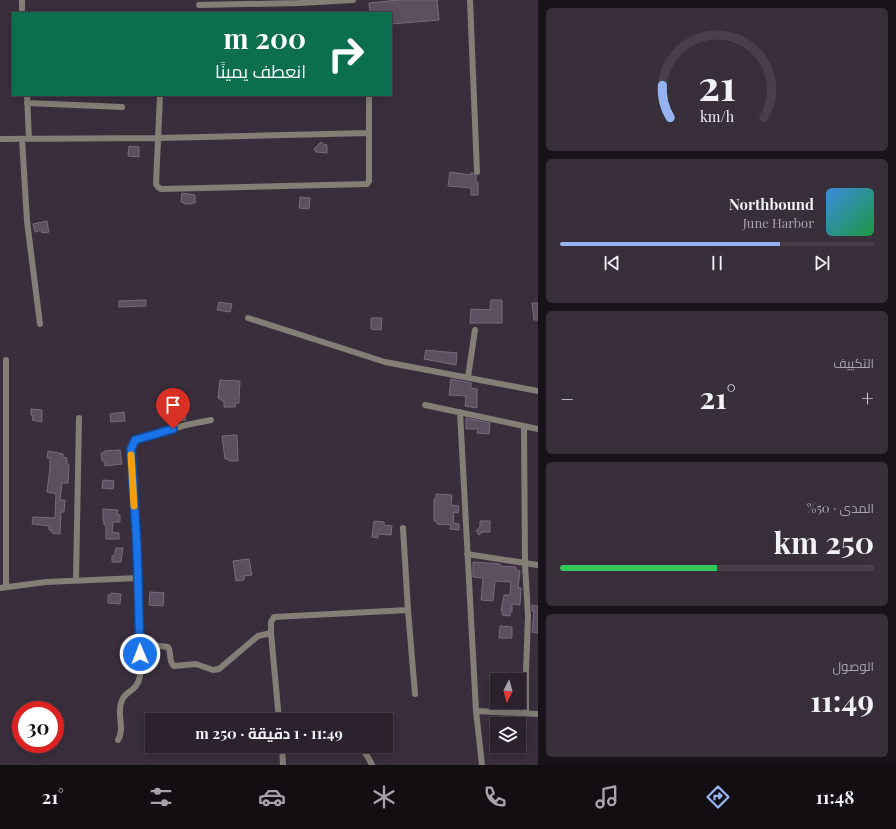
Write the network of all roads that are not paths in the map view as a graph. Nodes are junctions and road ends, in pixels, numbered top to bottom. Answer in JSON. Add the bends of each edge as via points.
{"nodes":[{"id":1,"x":22,"y":0,"type":"edge"},
{"id":2,"x":354,"y":0,"type":"edge"},
{"id":3,"x":470,"y":0,"type":"edge"},
{"id":4,"x":199,"y":6,"type":"dead end"},
{"id":5,"x":22,"y":12,"type":"edge"},
{"id":6,"x":27,"y":96,"type":"edge"},
{"id":7,"x":160,"y":96,"type":"edge"},
{"id":8,"x":368,"y":96,"type":"edge"},
{"id":9,"x":27,"y":103,"type":"junction"},
{"id":10,"x":122,"y":107,"type":"dead end"},
{"id":11,"x":369,"y":133,"type":"junction"},
{"id":12,"x":159,"y":138,"type":"junction"},
{"id":13,"x":0,"y":139,"type":"edge"},
{"id":14,"x":22,"y":139,"type":"junction"},
{"id":15,"x":29,"y":139,"type":"junction"},
{"id":16,"x":477,"y":172,"type":"dead end"},
{"id":17,"x":248,"y":318,"type":"dead end"},
{"id":18,"x":40,"y":324,"type":"dead end"},
{"id":19,"x":475,"y":330,"type":"dead end"},
{"id":20,"x":6,"y":360,"type":"dead end"},
{"id":21,"x":468,"y":377,"type":"junction"},
{"id":22,"x":538,"y":391,"type":"edge"},
{"id":23,"x":425,"y":405,"type":"dead end"},
{"id":24,"x":460,"y":412,"type":"junction"},
{"id":25,"x":79,"y":418,"type":"dead end"},
{"id":26,"x":211,"y":420,"type":"dead end"},
{"id":27,"x":524,"y":426,"type":"junction"},
{"id":28,"x":538,"y":429,"type":"edge"},
{"id":29,"x":403,"y":528,"type":"dead end"},
{"id":30,"x":467,"y":554,"type":"junction"},
{"id":31,"x":525,"y":564,"type":"junction"},
{"id":32,"x":538,"y":565,"type":"edge"},
{"id":33,"x":138,"y":578,"type":"junction"},
{"id":34,"x":76,"y":580,"type":"junction"},
{"id":35,"x":3,"y":588,"type":"edge"},
{"id":36,"x":408,"y":610,"type":"junction"},
{"id":37,"x":271,"y":633,"type":"junction"},
{"id":38,"x":140,"y":644,"type":"junction"},
{"id":39,"x":415,"y":694,"type":"dead end"},
{"id":40,"x":476,"y":711,"type":"junction"},
{"id":41,"x":278,"y":713,"type":"edge"},
{"id":42,"x":526,"y":714,"type":"junction"},
{"id":43,"x":538,"y":714,"type":"edge"},
{"id":44,"x":118,"y":740,"type":"dead end"},
{"id":45,"x":282,"y":753,"type":"edge"},
{"id":46,"x":365,"y":753,"type":"edge"},
{"id":47,"x":283,"y":765,"type":"edge"},
{"id":48,"x":372,"y":765,"type":"edge"},
{"id":49,"x":482,"y":765,"type":"edge"}],
"edges":[{"from":1,"to":5,"type":"street"},
{"from":2,"to":4,"type":"street"},
{"from":3,"to":16,"type":"street"},
{"from":6,"to":9,"type":"street"},
{"from":7,"to":12,"type":"street"},
{"from":8,"to":11,"type":"street"},
{"from":9,"to":10,"type":"street"},
{"from":9,"to":15,"type":"street"},
{"from":11,"to":12,"type":"street"},
{"from":11,"to":12,"type":"street","via":[[367,184],[177,189],[161,189],[156,184]]},
{"from":12,"to":15,"type":"street"},
{"from":13,"to":14,"type":"street"},
{"from":14,"to":15,"type":"street"},
{"from":14,"to":18,"type":"street","via":[[27,221]]},
{"from":17,"to":21,"type":"street","via":[[385,362]]},
{"from":19,"to":21,"type":"street"},
{"from":20,"to":35,"type":"street"},
{"from":21,"to":22,"type":"street"},
{"from":23,"to":24,"type":"street"},
{"from":24,"to":27,"type":"street"},
{"from":24,"to":30,"type":"street"},
{"from":25,"to":34,"type":"street"},
{"from":26,"to":33,"type":"street","via":[[135,440],[132,446]]},
{"from":27,"to":28,"type":"street"},
{"from":27,"to":31,"type":"street"},
{"from":29,"to":36,"type":"street"},
{"from":30,"to":31,"type":"street"},
{"from":30,"to":40,"type":"street"},
{"from":31,"to":32,"type":"street"},
{"from":31,"to":42,"type":"street","via":[[528,616]]},
{"from":33,"to":34,"type":"street"},
{"from":33,"to":38,"type":"street"},
{"from":34,"to":35,"type":"street"},
{"from":36,"to":37,"type":"street","via":[[276,617],[271,622]]},
{"from":36,"to":39,"type":"street"},
{"from":37,"to":38,"type":"street","via":[[258,636],[216,670],[196,664],[174,666],[168,647]]},
{"from":37,"to":41,"type":"street"},
{"from":38,"to":44,"type":"street","via":[[139,683],[122,699],[121,733]]},
{"from":40,"to":42,"type":"street"},
{"from":40,"to":49,"type":"street"},
{"from":42,"to":43,"type":"street"},
{"from":45,"to":47,"type":"street"},
{"from":46,"to":48,"type":"street"}]}
